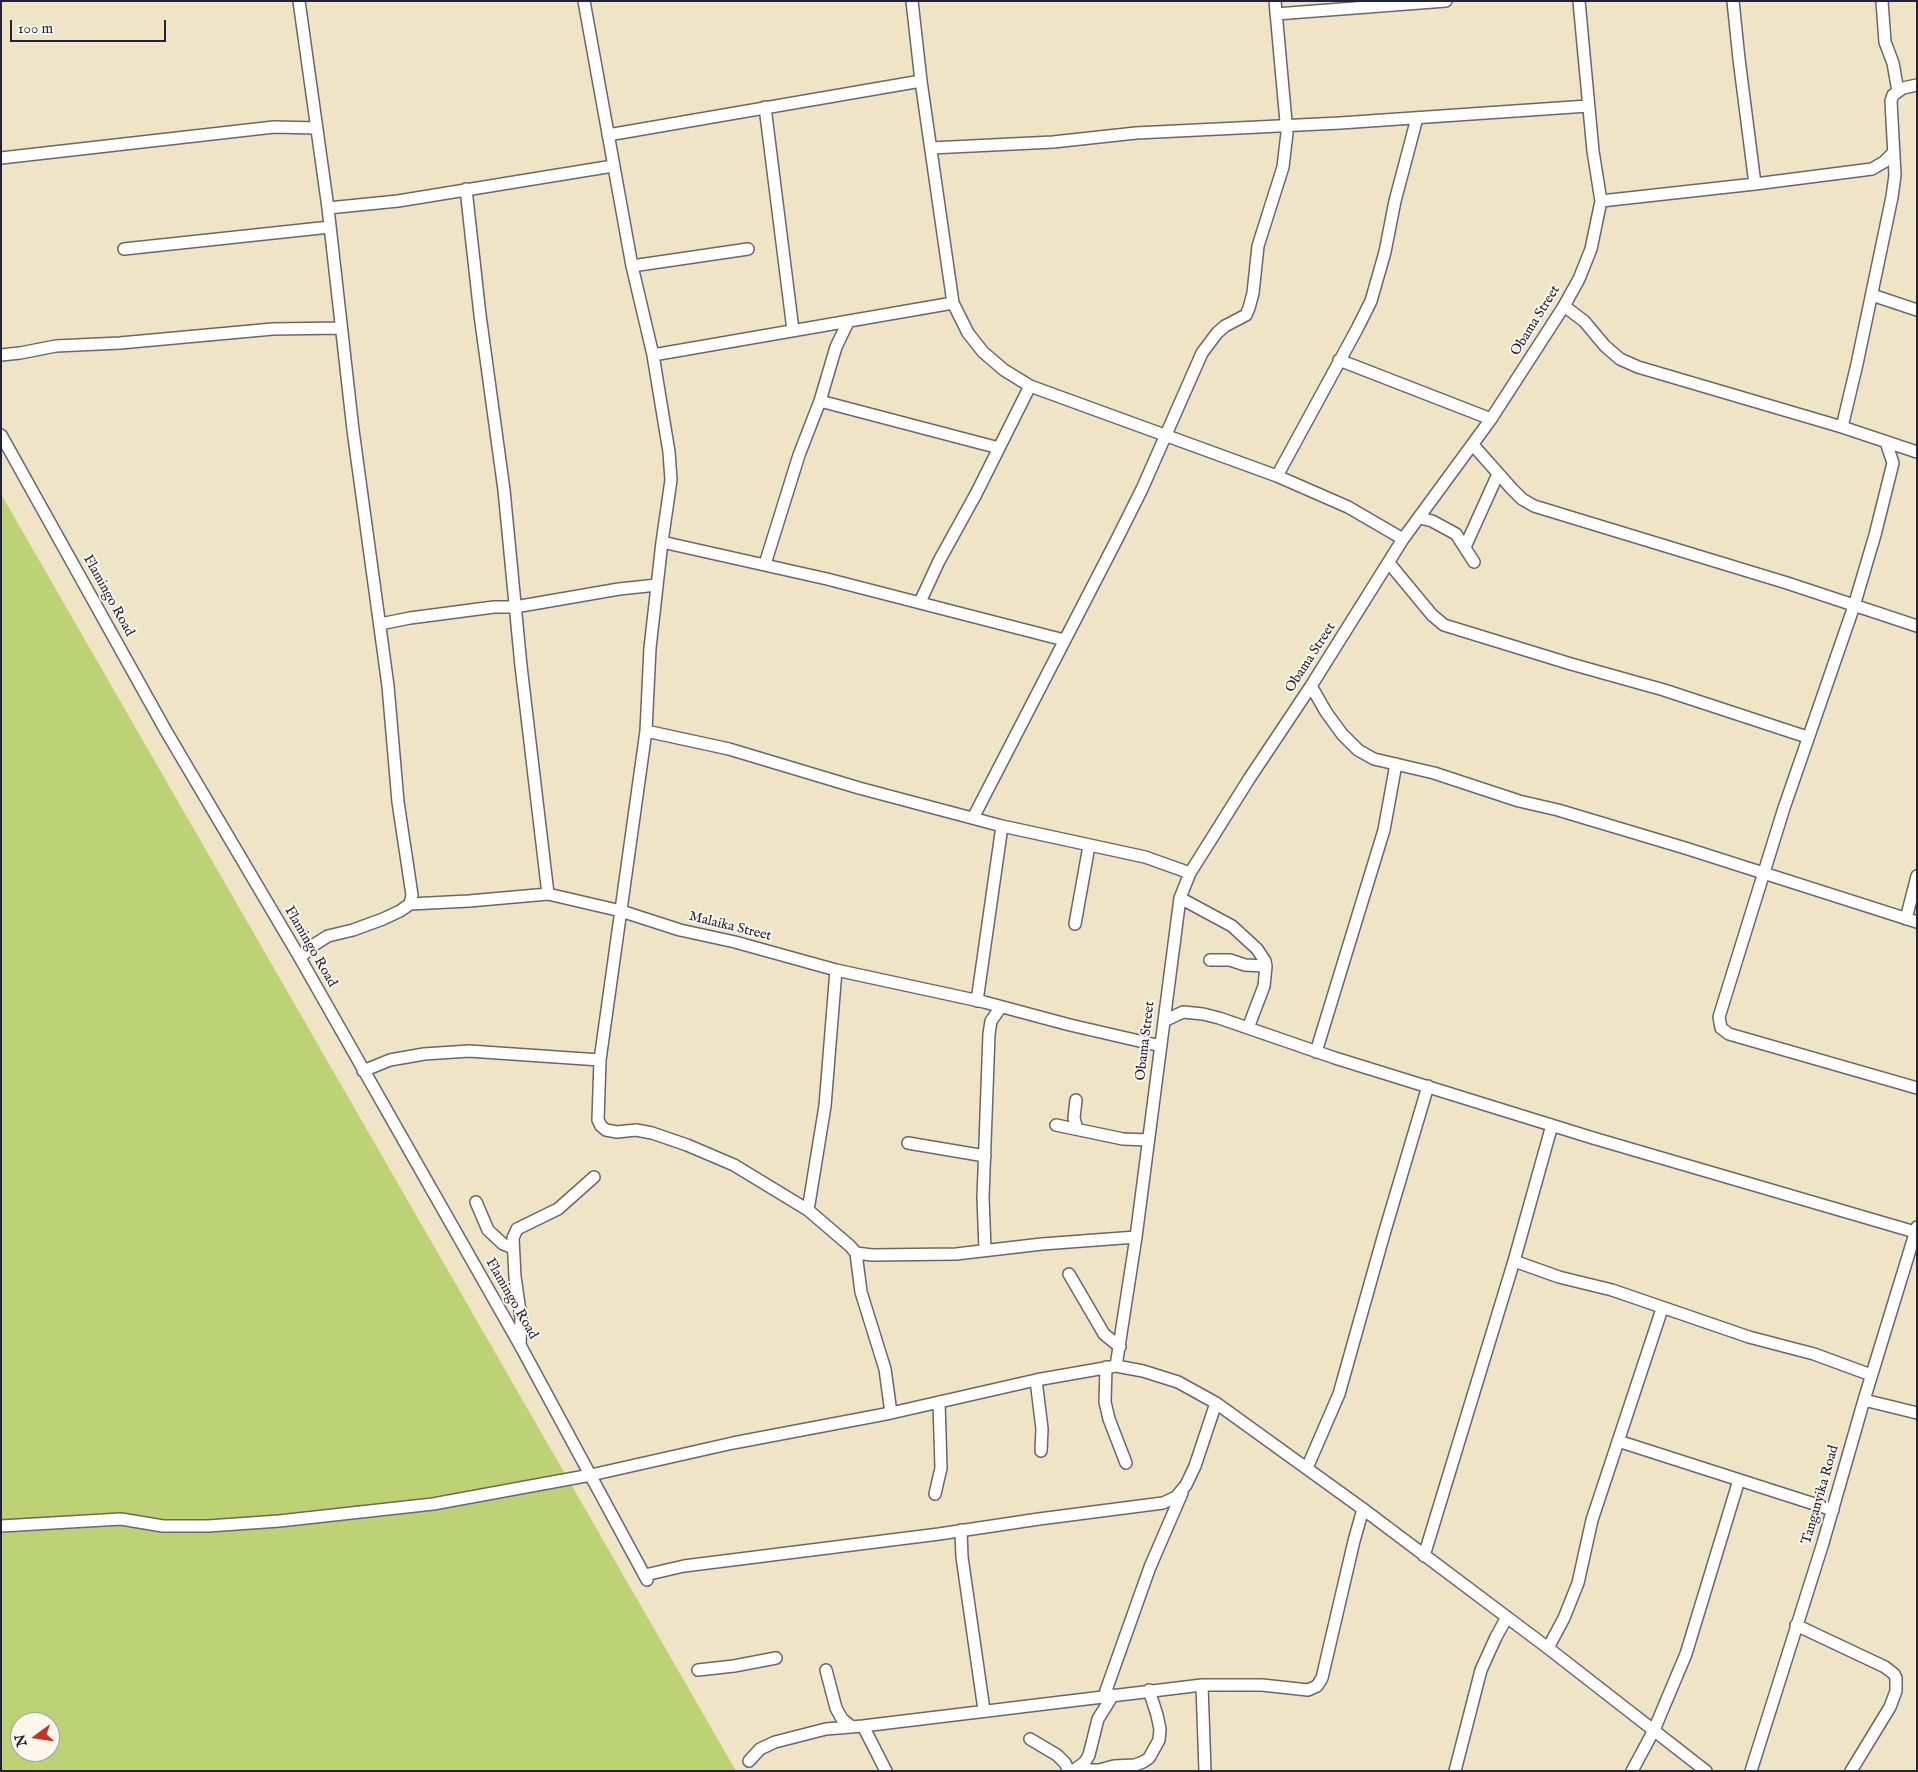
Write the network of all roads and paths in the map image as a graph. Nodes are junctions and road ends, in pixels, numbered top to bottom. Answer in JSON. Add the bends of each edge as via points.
{"nodes":[{"id":1,"x":300,"y":1,"type":"edge"},
{"id":2,"x":584,"y":1,"type":"edge"},
{"id":3,"x":912,"y":1,"type":"edge"},
{"id":4,"x":1275,"y":1,"type":"edge"},
{"id":5,"x":1446,"y":1,"type":"edge"},
{"id":6,"x":1579,"y":1,"type":"edge"},
{"id":7,"x":1733,"y":1,"type":"edge"},
{"id":8,"x":1882,"y":1,"type":"edge"},
{"id":9,"x":1276,"y":14,"type":"junction"},
{"id":10,"x":921,"y":81,"type":"junction"},
{"id":11,"x":1917,"y":85,"type":"edge"},
{"id":12,"x":1898,"y":91,"type":"junction"},
{"id":13,"x":1588,"y":106,"type":"junction"},
{"id":14,"x":765,"y":107,"type":"junction"},
{"id":15,"x":1417,"y":118,"type":"junction"},
{"id":16,"x":1287,"y":125,"type":"junction"},
{"id":17,"x":316,"y":128,"type":"junction"},
{"id":18,"x":608,"y":135,"type":"junction"},
{"id":19,"x":931,"y":148,"type":"junction"},
{"id":20,"x":1894,"y":152,"type":"junction"},
{"id":21,"x":1,"y":158,"type":"edge"},
{"id":22,"x":613,"y":166,"type":"junction"},
{"id":23,"x":1755,"y":184,"type":"junction"},
{"id":24,"x":466,"y":189,"type":"junction"},
{"id":25,"x":1601,"y":201,"type":"junction"},
{"id":26,"x":328,"y":208,"type":"junction"},
{"id":27,"x":330,"y":226,"type":"junction"},
{"id":28,"x":124,"y":249,"type":"dead end"},
{"id":29,"x":748,"y":249,"type":"dead end"},
{"id":30,"x":632,"y":266,"type":"junction"},
{"id":31,"x":1872,"y":295,"type":"junction"},
{"id":32,"x":953,"y":303,"type":"junction"},
{"id":33,"x":1564,"y":306,"type":"junction"},
{"id":34,"x":1917,"y":310,"type":"edge"},
{"id":35,"x":848,"y":322,"type":"junction"},
{"id":36,"x":341,"y":328,"type":"junction"},
{"id":37,"x":793,"y":330,"type":"junction"},
{"id":38,"x":1,"y":355,"type":"edge"},
{"id":39,"x":653,"y":355,"type":"junction"},
{"id":40,"x":1339,"y":360,"type":"junction"},
{"id":41,"x":1030,"y":386,"type":"junction"},
{"id":42,"x":820,"y":401,"type":"junction"},
{"id":43,"x":1491,"y":419,"type":"junction"},
{"id":44,"x":1842,"y":427,"type":"junction"},
{"id":45,"x":1,"y":435,"type":"edge"},
{"id":46,"x":1166,"y":435,"type":"junction"},
{"id":47,"x":1886,"y":442,"type":"junction"},
{"id":48,"x":1473,"y":445,"type":"junction"},
{"id":49,"x":998,"y":448,"type":"junction"},
{"id":50,"x":1917,"y":452,"type":"edge"},
{"id":51,"x":1498,"y":474,"type":"junction"},
{"id":52,"x":1278,"y":476,"type":"junction"},
{"id":53,"x":1420,"y":518,"type":"junction"},
{"id":54,"x":1403,"y":539,"type":"junction"},
{"id":55,"x":662,"y":542,"type":"junction"},
{"id":56,"x":1465,"y":547,"type":"junction"},
{"id":57,"x":1474,"y":562,"type":"dead end"},
{"id":58,"x":1389,"y":563,"type":"junction"},
{"id":59,"x":765,"y":564,"type":"junction"},
{"id":60,"x":657,"y":585,"type":"junction"},
{"id":61,"x":920,"y":602,"type":"junction"},
{"id":62,"x":1854,"y":606,"type":"junction"},
{"id":63,"x":515,"y":607,"type":"junction"},
{"id":64,"x":380,"y":624,"type":"junction"},
{"id":65,"x":1917,"y":626,"type":"edge"},
{"id":66,"x":1064,"y":640,"type":"junction"},
{"id":67,"x":1311,"y":686,"type":"junction"},
{"id":68,"x":646,"y":731,"type":"junction"},
{"id":69,"x":1807,"y":737,"type":"junction"},
{"id":70,"x":1396,"y":764,"type":"junction"},
{"id":71,"x":973,"y":818,"type":"junction"},
{"id":72,"x":1002,"y":826,"type":"junction"},
{"id":73,"x":1089,"y":846,"type":"junction"},
{"id":74,"x":1190,"y":873,"type":"junction"},
{"id":75,"x":1764,"y":873,"type":"junction"},
{"id":76,"x":1917,"y":876,"type":"edge"},
{"id":77,"x":548,"y":894,"type":"junction"},
{"id":78,"x":1180,"y":898,"type":"junction"},
{"id":79,"x":410,"y":904,"type":"junction"},
{"id":80,"x":620,"y":910,"type":"junction"},
{"id":81,"x":1912,"y":920,"type":"edge"},
{"id":82,"x":1075,"y":924,"type":"dead end"},
{"id":83,"x":300,"y":958,"type":"junction"},
{"id":84,"x":1210,"y":960,"type":"dead end"},
{"id":85,"x":1266,"y":966,"type":"junction"},
{"id":86,"x":836,"y":970,"type":"junction"},
{"id":87,"x":1166,"y":997,"type":"junction"},
{"id":88,"x":980,"y":1002,"type":"junction"},
{"id":89,"x":1001,"y":1007,"type":"junction"},
{"id":90,"x":1183,"y":1012,"type":"junction"},
{"id":91,"x":991,"y":1021,"type":"junction"},
{"id":92,"x":1164,"y":1021,"type":"junction"},
{"id":93,"x":1248,"y":1028,"type":"junction"},
{"id":94,"x":1161,"y":1046,"type":"junction"},
{"id":95,"x":1316,"y":1052,"type":"junction"},
{"id":96,"x":600,"y":1060,"type":"junction"},
{"id":97,"x":363,"y":1071,"type":"junction"},
{"id":98,"x":1428,"y":1086,"type":"junction"},
{"id":99,"x":1917,"y":1088,"type":"edge"},
{"id":100,"x":1076,"y":1100,"type":"dead end"},
{"id":101,"x":1056,"y":1125,"type":"dead end"},
{"id":102,"x":1552,"y":1125,"type":"junction"},
{"id":103,"x":1077,"y":1129,"type":"junction"},
{"id":104,"x":1148,"y":1140,"type":"junction"},
{"id":105,"x":908,"y":1143,"type":"dead end"},
{"id":106,"x":985,"y":1156,"type":"junction"},
{"id":107,"x":594,"y":1177,"type":"dead end"},
{"id":108,"x":476,"y":1202,"type":"dead end"},
{"id":109,"x":808,"y":1210,"type":"junction"},
{"id":110,"x":1916,"y":1229,"type":"edge"},
{"id":111,"x":1136,"y":1237,"type":"junction"},
{"id":112,"x":513,"y":1248,"type":"junction"},
{"id":113,"x":985,"y":1249,"type":"junction"},
{"id":114,"x":856,"y":1253,"type":"junction"},
{"id":115,"x":1514,"y":1261,"type":"junction"},
{"id":116,"x":1069,"y":1274,"type":"dead end"},
{"id":117,"x":1662,"y":1309,"type":"junction"},
{"id":118,"x":520,"y":1344,"type":"junction"},
{"id":119,"x":1120,"y":1347,"type":"junction"},
{"id":120,"x":1111,"y":1367,"type":"junction"},
{"id":121,"x":1871,"y":1375,"type":"junction"},
{"id":122,"x":1036,"y":1380,"type":"junction"},
{"id":123,"x":1864,"y":1400,"type":"junction"},
{"id":124,"x":939,"y":1402,"type":"junction"},
{"id":125,"x":1216,"y":1403,"type":"junction"},
{"id":126,"x":1917,"y":1413,"type":"edge"},
{"id":127,"x":891,"y":1414,"type":"junction"},
{"id":128,"x":1618,"y":1441,"type":"junction"},
{"id":129,"x":1041,"y":1451,"type":"dead end"},
{"id":130,"x":1126,"y":1463,"type":"dead end"},
{"id":131,"x":1307,"y":1468,"type":"junction"},
{"id":132,"x":591,"y":1475,"type":"junction"},
{"id":133,"x":1739,"y":1480,"type":"junction"},
{"id":134,"x":1183,"y":1491,"type":"junction"},
{"id":135,"x":935,"y":1494,"type":"dead end"},
{"id":136,"x":1363,"y":1509,"type":"junction"},
{"id":137,"x":1832,"y":1510,"type":"junction"},
{"id":138,"x":1,"y":1526,"type":"edge"},
{"id":139,"x":961,"y":1530,"type":"junction"},
{"id":140,"x":1424,"y":1556,"type":"junction"},
{"id":141,"x":1507,"y":1617,"type":"junction"},
{"id":142,"x":1796,"y":1625,"type":"junction"},
{"id":143,"x":1548,"y":1648,"type":"junction"},
{"id":144,"x":776,"y":1658,"type":"dead end"},
{"id":145,"x":698,"y":1670,"type":"dead end"},
{"id":146,"x":826,"y":1670,"type":"dead end"},
{"id":147,"x":1202,"y":1685,"type":"junction"},
{"id":148,"x":1149,"y":1690,"type":"junction"},
{"id":149,"x":1109,"y":1695,"type":"junction"},
{"id":150,"x":984,"y":1710,"type":"junction"},
{"id":151,"x":858,"y":1726,"type":"junction"},
{"id":152,"x":1654,"y":1730,"type":"junction"},
{"id":153,"x":1030,"y":1739,"type":"dead end"},
{"id":154,"x":749,"y":1761,"type":"dead end"},
{"id":155,"x":1074,"y":1769,"type":"edge"},
{"id":156,"x":886,"y":1771,"type":"edge"},
{"id":157,"x":1205,"y":1771,"type":"edge"},
{"id":158,"x":1455,"y":1771,"type":"edge"},
{"id":159,"x":1632,"y":1771,"type":"edge"},
{"id":160,"x":1706,"y":1771,"type":"edge"},
{"id":161,"x":1751,"y":1771,"type":"edge"},
{"id":162,"x":1851,"y":1771,"type":"edge"}],
"edges":[{"from":1,"to":17,"type":"street"},
{"from":2,"to":18,"type":"street"},
{"from":3,"to":10,"type":"street"},
{"from":4,"to":9,"type":"street"},
{"from":5,"to":9,"type":"street"},
{"from":6,"to":13,"type":"street","name":"Obama Street"},
{"from":7,"to":23,"type":"street"},
{"from":8,"to":12,"type":"street","via":[[1886,42]]},
{"from":9,"to":16,"type":"street"},
{"from":10,"to":14,"type":"street"},
{"from":10,"to":19,"type":"street"},
{"from":11,"to":12,"type":"street"},
{"from":12,"to":20,"type":"street","via":[[1891,101]]},
{"from":13,"to":15,"type":"street"},
{"from":13,"to":25,"type":"street","name":"Obama Street"},
{"from":14,"to":18,"type":"street"},
{"from":14,"to":37,"type":"street"},
{"from":15,"to":16,"type":"street"},
{"from":15,"to":40,"type":"street","via":[[1371,301]]},
{"from":16,"to":19,"type":"street"},
{"from":16,"to":46,"type":"street","via":[[1283,168],[1258,246],[1249,308],[1246,314],[1217,333],[1202,353]]},
{"from":17,"to":21,"type":"street","via":[[274,127]]},
{"from":17,"to":26,"type":"street"},
{"from":18,"to":22,"type":"street"},
{"from":19,"to":32,"type":"street"},
{"from":20,"to":23,"type":"street","via":[[1872,169]]},
{"from":20,"to":31,"type":"street","via":[[1892,197]]},
{"from":22,"to":24,"type":"street"},
{"from":22,"to":30,"type":"street"},
{"from":23,"to":25,"type":"street"},
{"from":24,"to":26,"type":"street","via":[[398,201]]},
{"from":24,"to":63,"type":"street","via":[[504,490]]},
{"from":25,"to":33,"type":"street","name":"Obama Street","via":[[1591,249]]},
{"from":26,"to":27,"type":"street"},
{"from":27,"to":28,"type":"street"},
{"from":27,"to":36,"type":"street"},
{"from":29,"to":30,"type":"street"},
{"from":30,"to":39,"type":"street"},
{"from":31,"to":34,"type":"street"},
{"from":31,"to":44,"type":"street"},
{"from":32,"to":35,"type":"street"},
{"from":32,"to":41,"type":"street","via":[[968,333],[983,352]]},
{"from":33,"to":43,"type":"street","name":"Obama Street"},
{"from":33,"to":44,"type":"street","via":[[1584,321],[1620,358],[1638,368]]},
{"from":35,"to":37,"type":"street"},
{"from":35,"to":42,"type":"street","via":[[836,347]]},
{"from":36,"to":38,"type":"street","via":[[273,329],[56,346]]},
{"from":36,"to":64,"type":"street"},
{"from":37,"to":39,"type":"street"},
{"from":39,"to":55,"type":"street","via":[[671,480]]},
{"from":40,"to":43,"type":"street"},
{"from":40,"to":52,"type":"street"},
{"from":41,"to":46,"type":"street"},
{"from":41,"to":49,"type":"street"},
{"from":42,"to":49,"type":"street"},
{"from":42,"to":59,"type":"street","via":[[799,454]]},
{"from":43,"to":48,"type":"street","name":"Obama Street"},
{"from":44,"to":47,"type":"street"},
{"from":45,"to":83,"type":"street","name":"Flamingo Road","via":[[166,731]]},
{"from":46,"to":52,"type":"street"},
{"from":46,"to":66,"type":"street"},
{"from":47,"to":50,"type":"street"},
{"from":47,"to":62,"type":"street","via":[[1893,463]]},
{"from":48,"to":51,"type":"street"},
{"from":48,"to":53,"type":"street","name":"Obama Street"},
{"from":49,"to":61,"type":"street"},
{"from":51,"to":56,"type":"street"},
{"from":51,"to":62,"type":"street","via":[[1522,499],[1534,506]]},
{"from":52,"to":54,"type":"street","via":[[1348,507]]},
{"from":53,"to":54,"type":"street","name":"Obama Street"},
{"from":53,"to":56,"type":"street","via":[[1449,529]]},
{"from":54,"to":58,"type":"street","name":"Obama Street"},
{"from":55,"to":59,"type":"street"},
{"from":55,"to":60,"type":"street"},
{"from":56,"to":57,"type":"street"},
{"from":58,"to":67,"type":"street","name":"Obama Street"},
{"from":58,"to":69,"type":"street","via":[[1444,625],[1664,690]]},
{"from":59,"to":61,"type":"street"},
{"from":60,"to":63,"type":"street"},
{"from":60,"to":68,"type":"street"},
{"from":61,"to":66,"type":"street"},
{"from":62,"to":65,"type":"street"},
{"from":62,"to":69,"type":"street"},
{"from":63,"to":64,"type":"street","via":[[494,607]]},
{"from":63,"to":77,"type":"street"},
{"from":64,"to":79,"type":"street","via":[[398,802],[412,896]]},
{"from":66,"to":71,"type":"street"},
{"from":67,"to":70,"type":"street","via":[[1342,734],[1358,750],[1374,759]]},
{"from":67,"to":74,"type":"street","name":"Obama Street"},
{"from":68,"to":71,"type":"street","via":[[729,749]]},
{"from":68,"to":80,"type":"street"},
{"from":69,"to":75,"type":"street"},
{"from":70,"to":75,"type":"street"},
{"from":70,"to":95,"type":"street","via":[[1384,830]]},
{"from":71,"to":72,"type":"street"},
{"from":72,"to":73,"type":"street"},
{"from":72,"to":88,"type":"street"},
{"from":73,"to":74,"type":"street","via":[[1145,857]]},
{"from":73,"to":82,"type":"street"},
{"from":74,"to":78,"type":"street","name":"Obama Street"},
{"from":75,"to":81,"type":"street"},
{"from":75,"to":99,"type":"street","via":[[1719,1017],[1721,1028],[1729,1034]]},
{"from":76,"to":81,"type":"street"},
{"from":77,"to":79,"type":"street","name":"Malaika Street"},
{"from":77,"to":80,"type":"street","name":"Malaika Street"},
{"from":78,"to":85,"type":"street","via":[[1232,926],[1257,949]]},
{"from":78,"to":87,"type":"street","name":"Obama Street"},
{"from":79,"to":83,"type":"street","name":"Malaika Street","via":[[383,919],[328,936]]},
{"from":80,"to":86,"type":"street","name":"Malaika Street","via":[[680,930]]},
{"from":80,"to":96,"type":"street"},
{"from":83,"to":97,"type":"street","name":"Flamingo Road"},
{"from":84,"to":85,"type":"street"},
{"from":85,"to":93,"type":"street","via":[[1264,986]]},
{"from":86,"to":88,"type":"street","name":"Malaika Street"},
{"from":86,"to":109,"type":"street","via":[[825,1106]]},
{"from":87,"to":90,"type":"street"},
{"from":87,"to":92,"type":"street","name":"Obama Street"},
{"from":88,"to":89,"type":"street","name":"Malaika Street"},
{"from":88,"to":91,"type":"street"},
{"from":89,"to":91,"type":"street"},
{"from":89,"to":94,"type":"street","name":"Malaika Street"},
{"from":90,"to":92,"type":"street"},
{"from":90,"to":93,"type":"street","via":[[1203,1014]]},
{"from":91,"to":106,"type":"street"},
{"from":92,"to":94,"type":"street","name":"Obama Street"},
{"from":93,"to":95,"type":"street"},
{"from":94,"to":104,"type":"street","name":"Obama Street"},
{"from":95,"to":98,"type":"street"},
{"from":96,"to":97,"type":"street","via":[[469,1052],[390,1060]]},
{"from":96,"to":109,"type":"street","via":[[598,1120],[606,1130],[644,1132],[687,1145],[734,1165]]},
{"from":97,"to":118,"type":"street","name":"Flamingo Road"},
{"from":98,"to":102,"type":"street"},
{"from":98,"to":131,"type":"street","via":[[1339,1394]]},
{"from":100,"to":103,"type":"street","via":[[1074,1118]]},
{"from":101,"to":103,"type":"street"},
{"from":102,"to":110,"type":"street","via":[[1835,1210]]},
{"from":102,"to":115,"type":"street"},
{"from":103,"to":104,"type":"street","via":[[1123,1139]]},
{"from":104,"to":111,"type":"street","name":"Obama Street"},
{"from":105,"to":106,"type":"street"},
{"from":106,"to":113,"type":"street"},
{"from":107,"to":112,"type":"street","via":[[558,1209],[517,1229]]},
{"from":108,"to":112,"type":"street","via":[[488,1230],[503,1244]]},
{"from":109,"to":114,"type":"street"},
{"from":110,"to":121,"type":"street","name":"Tanganyika Road"},
{"from":111,"to":113,"type":"street"},
{"from":111,"to":119,"type":"street","name":"Obama Street"},
{"from":112,"to":118,"type":"street","via":[[521,1318]]},
{"from":113,"to":114,"type":"street","via":[[956,1254]]},
{"from":114,"to":127,"type":"street","via":[[861,1292],[885,1369]]},
{"from":115,"to":117,"type":"street","via":[[1612,1290]]},
{"from":115,"to":140,"type":"street"},
{"from":116,"to":119,"type":"street","via":[[1104,1334]]},
{"from":117,"to":121,"type":"street","via":[[1814,1354]]},
{"from":117,"to":128,"type":"street"},
{"from":118,"to":132,"type":"street","name":"Flamingo Road"},
{"from":119,"to":120,"type":"street","name":"Obama Street"},
{"from":120,"to":122,"type":"street"},
{"from":120,"to":125,"type":"street","via":[[1143,1371],[1178,1382]]},
{"from":120,"to":130,"type":"street","name":"Obama Street","via":[[1106,1402]]},
{"from":121,"to":123,"type":"street","name":"Tanganyika Road"},
{"from":122,"to":124,"type":"street"},
{"from":122,"to":129,"type":"street","via":[[1042,1429]]},
{"from":123,"to":126,"type":"street"},
{"from":123,"to":137,"type":"street","name":"Tanganyika Road"},
{"from":124,"to":127,"type":"street"},
{"from":124,"to":135,"type":"street","via":[[941,1468]]},
{"from":125,"to":131,"type":"street"},
{"from":125,"to":134,"type":"street"},
{"from":127,"to":132,"type":"street","via":[[733,1443]]},
{"from":128,"to":133,"type":"street"},
{"from":128,"to":143,"type":"street","via":[[1592,1520],[1578,1583]]},
{"from":131,"to":136,"type":"street"},
{"from":132,"to":138,"type":"street","via":[[433,1504],[279,1521],[163,1526],[121,1519]]},
{"from":132,"to":139,"type":"street","name":"Flamingo Road","via":[[646,1578],[684,1566]]},
{"from":133,"to":137,"type":"street"},
{"from":133,"to":152,"type":"street","via":[[1686,1654]]},
{"from":134,"to":139,"type":"street","via":[[1163,1503]]},
{"from":134,"to":149,"type":"street","via":[[1150,1567]]},
{"from":136,"to":140,"type":"street"},
{"from":136,"to":147,"type":"street","via":[[1322,1678],[1317,1686],[1308,1690]]},
{"from":137,"to":142,"type":"street","name":"Tanganyika Road"},
{"from":139,"to":150,"type":"street"},
{"from":140,"to":141,"type":"street"},
{"from":141,"to":143,"type":"street"},
{"from":141,"to":158,"type":"street","via":[[1481,1670]]},
{"from":142,"to":161,"type":"street","name":"Tanganyika Road"},
{"from":142,"to":162,"type":"street","via":[[1885,1667],[1896,1678],[1896,1691],[1890,1706]]},
{"from":143,"to":152,"type":"street"},
{"from":144,"to":145,"type":"street"},
{"from":146,"to":151,"type":"street","via":[[842,1719]]},
{"from":147,"to":148,"type":"street"},
{"from":147,"to":157,"type":"street"},
{"from":148,"to":149,"type":"street"},
{"from":148,"to":155,"type":"street","via":[[1160,1729],[1159,1740],[1149,1758],[1135,1764],[1099,1770]]},
{"from":149,"to":150,"type":"street"},
{"from":149,"to":155,"type":"street","via":[[1088,1755]]},
{"from":150,"to":151,"type":"street"},
{"from":151,"to":154,"type":"street","via":[[788,1737],[760,1749]]},
{"from":151,"to":156,"type":"street"},
{"from":152,"to":159,"type":"street"},
{"from":152,"to":160,"type":"street"},
{"from":153,"to":155,"type":"street"}]}
